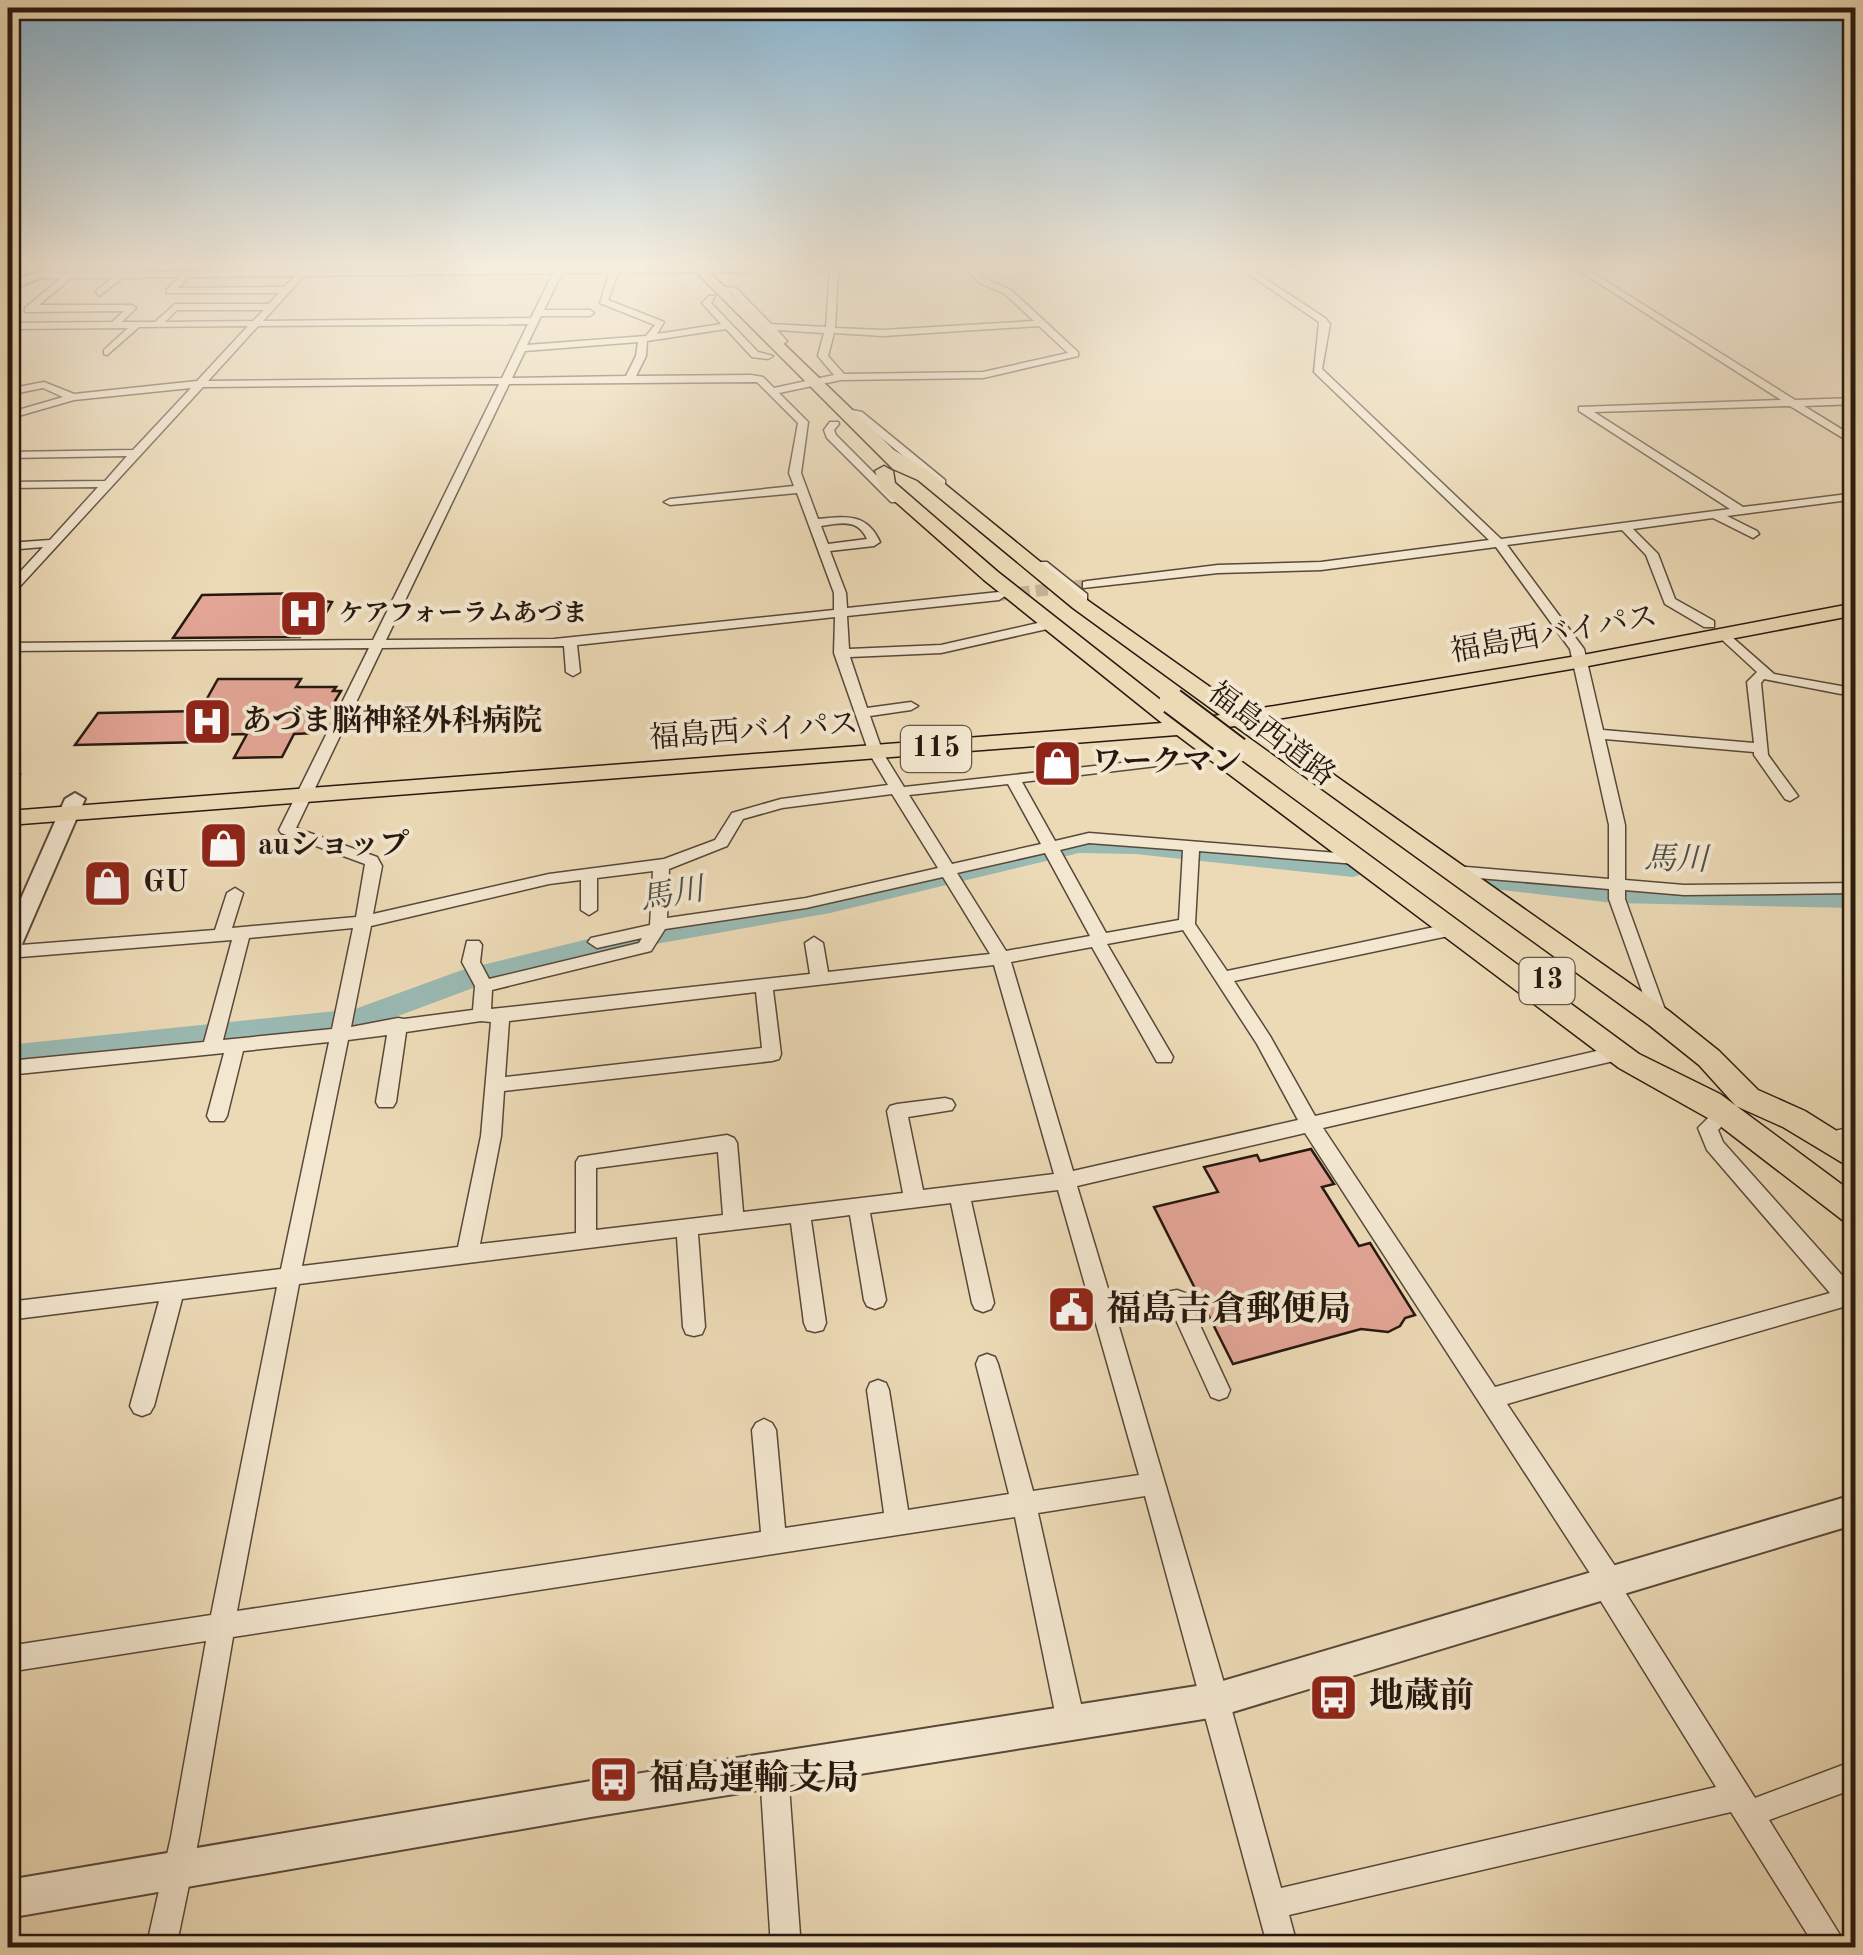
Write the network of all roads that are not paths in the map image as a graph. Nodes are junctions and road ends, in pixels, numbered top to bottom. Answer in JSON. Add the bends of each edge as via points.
{"nodes":[{"id":1,"x":223,"y":359,"type":"edge"},
{"id":2,"x":515,"y":359,"type":"edge"},
{"id":3,"x":639,"y":359,"type":"edge"},
{"id":4,"x":785,"y":359,"type":"edge"},
{"id":5,"x":826,"y":359,"type":"edge"},
{"id":6,"x":1052,"y":359,"type":"edge"},
{"id":7,"x":1318,"y":359,"type":"edge"},
{"id":8,"x":1725,"y":359,"type":"edge"},
{"id":9,"x":841,"y":378,"type":"junction"},
{"id":10,"x":630,"y":379,"type":"junction"},
{"id":11,"x":504,"y":380,"type":"junction"},
{"id":12,"x":200,"y":384,"type":"junction"},
{"id":13,"x":806,"y":385,"type":"junction"},
{"id":14,"x":772,"y":391,"type":"junction"},
{"id":15,"x":8,"y":392,"type":"edge"},
{"id":16,"x":74,"y":397,"type":"junction"},
{"id":17,"x":1856,"y":401,"type":"edge"},
{"id":18,"x":1793,"y":402,"type":"junction"},
{"id":19,"x":8,"y":416,"type":"edge"},
{"id":20,"x":838,"y":418,"type":"junction"},
{"id":21,"x":1856,"y":444,"type":"edge"},
{"id":22,"x":136,"y":453,"type":"junction"},
{"id":23,"x":78,"y":454,"type":"junction"},
{"id":24,"x":8,"y":455,"type":"edge"},
{"id":25,"x":886,"y":462,"type":"junction"},
{"id":26,"x":68,"y":465,"type":"dead end"},
{"id":27,"x":107,"y":484,"type":"junction"},
{"id":28,"x":8,"y":485,"type":"edge"},
{"id":29,"x":801,"y":489,"type":"junction"},
{"id":30,"x":1856,"y":496,"type":"edge"},
{"id":31,"x":670,"y":502,"type":"dead end"},
{"id":32,"x":1740,"y":510,"type":"junction"},
{"id":33,"x":1714,"y":514,"type":"junction"},
{"id":34,"x":814,"y":523,"type":"junction"},
{"id":35,"x":1623,"y":525,"type":"junction"},
{"id":36,"x":1752,"y":534,"type":"dead end"},
{"id":37,"x":947,"y":538,"type":"junction"},
{"id":38,"x":53,"y":543,"type":"junction"},
{"id":39,"x":1498,"y":543,"type":"junction"},
{"id":40,"x":8,"y":546,"type":"edge"},
{"id":41,"x":823,"y":548,"type":"junction"},
{"id":42,"x":8,"y":592,"type":"edge"},
{"id":43,"x":1083,"y":595,"type":"junction"},
{"id":44,"x":1000,"y":596,"type":"tunnel mouth"},
{"id":45,"x":1856,"y":596,"type":"edge"},
{"id":46,"x":1022,"y":601,"type":"junction"},
{"id":47,"x":1856,"y":609,"type":"edge"},
{"id":48,"x":863,"y":610,"type":"junction"},
{"id":49,"x":842,"y":612,"type":"junction"},
{"id":50,"x":1051,"y":624,"type":"junction"},
{"id":51,"x":1716,"y":629,"type":"junction"},
{"id":52,"x":381,"y":642,"type":"junction"},
{"id":53,"x":570,"y":642,"type":"junction"},
{"id":54,"x":8,"y":647,"type":"edge"},
{"id":55,"x":842,"y":652,"type":"junction"},
{"id":56,"x":1580,"y":655,"type":"junction"},
{"id":57,"x":573,"y":672,"type":"dead end"},
{"id":58,"x":1762,"y":673,"type":"junction"},
{"id":59,"x":1840,"y":690,"type":"dead end"},
{"id":60,"x":911,"y":706,"type":"dead end"},
{"id":61,"x":1177,"y":710,"type":"junction"},
{"id":62,"x":861,"y":713,"type":"junction"},
{"id":63,"x":1235,"y":714,"type":"junction"},
{"id":64,"x":1597,"y":734,"type":"junction"},
{"id":65,"x":873,"y":747,"type":"junction"},
{"id":66,"x":1762,"y":748,"type":"junction"},
{"id":67,"x":1237,"y":750,"type":"junction"},
{"id":68,"x":8,"y":774,"type":"edge"},
{"id":69,"x":1012,"y":779,"type":"junction"},
{"id":70,"x":8,"y":784,"type":"edge"},
{"id":71,"x":307,"y":789,"type":"junction"},
{"id":72,"x":897,"y":791,"type":"junction"},
{"id":73,"x":1790,"y":796,"type":"dead end"},
{"id":74,"x":8,"y":804,"type":"edge"},
{"id":75,"x":71,"y":806,"type":"junction"},
{"id":76,"x":8,"y":818,"type":"edge"},
{"id":77,"x":1052,"y":849,"type":"junction"},
{"id":78,"x":1191,"y":849,"type":"junction"},
{"id":79,"x":1356,"y":859,"type":"junction"},
{"id":80,"x":662,"y":865,"type":"junction"},
{"id":81,"x":1454,"y":871,"type":"junction"},
{"id":82,"x":589,"y":874,"type":"junction"},
{"id":83,"x":948,"y":874,"type":"junction"},
{"id":84,"x":1856,"y":888,"type":"edge"},
{"id":85,"x":1616,"y":891,"type":"junction"},
{"id":86,"x":235,"y":893,"type":"dead end"},
{"id":87,"x":589,"y":910,"type":"dead end"},
{"id":88,"x":363,"y":922,"type":"junction"},
{"id":89,"x":1187,"y":924,"type":"junction"},
{"id":90,"x":1453,"y":930,"type":"junction"},
{"id":91,"x":655,"y":931,"type":"junction"},
{"id":92,"x":242,"y":933,"type":"junction"},
{"id":93,"x":222,"y":935,"type":"junction"},
{"id":94,"x":1099,"y":940,"type":"junction"},
{"id":95,"x":597,"y":942,"type":"dead end"},
{"id":96,"x":814,"y":943,"type":"dead end"},
{"id":97,"x":473,"y":946,"type":"dead end"},
{"id":98,"x":8,"y":951,"type":"edge"},
{"id":99,"x":1001,"y":958,"type":"junction"},
{"id":100,"x":820,"y":978,"type":"junction"},
{"id":101,"x":1222,"y":978,"type":"junction"},
{"id":102,"x":479,"y":980,"type":"junction"},
{"id":103,"x":764,"y":985,"type":"junction"},
{"id":104,"x":490,"y":1015,"type":"junction"},
{"id":105,"x":1659,"y":1018,"type":"junction"},
{"id":106,"x":398,"y":1024,"type":"junction"},
{"id":107,"x":341,"y":1025,"type":"junction"},
{"id":108,"x":214,"y":1039,"type":"junction"},
{"id":109,"x":234,"y":1045,"type":"junction"},
{"id":110,"x":1618,"y":1053,"type":"junction"},
{"id":111,"x":1164,"y":1057,"type":"dead end"},
{"id":112,"x":8,"y":1068,"type":"edge"},
{"id":113,"x":495,"y":1085,"type":"junction"},
{"id":114,"x":386,"y":1102,"type":"dead end"},
{"id":115,"x":946,"y":1105,"type":"dead end"},
{"id":116,"x":1735,"y":1106,"type":"junction"},
{"id":117,"x":217,"y":1116,"type":"dead end"},
{"id":118,"x":1311,"y":1126,"type":"junction"},
{"id":119,"x":1842,"y":1136,"type":"edge"},
{"id":120,"x":1856,"y":1158,"type":"edge"},
{"id":121,"x":1856,"y":1176,"type":"edge"},
{"id":122,"x":1064,"y":1181,"type":"junction"},
{"id":123,"x":959,"y":1194,"type":"junction"},
{"id":124,"x":915,"y":1200,"type":"junction"},
{"id":125,"x":859,"y":1207,"type":"junction"},
{"id":126,"x":1856,"y":1213,"type":"edge"},
{"id":127,"x":800,"y":1214,"type":"junction"},
{"id":128,"x":734,"y":1222,"type":"junction"},
{"id":129,"x":688,"y":1228,"type":"junction"},
{"id":130,"x":586,"y":1241,"type":"junction"},
{"id":131,"x":467,"y":1255,"type":"junction"},
{"id":132,"x":288,"y":1278,"type":"junction"},
{"id":133,"x":173,"y":1291,"type":"junction"},
{"id":134,"x":875,"y":1300,"type":"dead end"},
{"id":135,"x":983,"y":1302,"type":"dead end"},
{"id":136,"x":1851,"y":1302,"type":"edge"},
{"id":137,"x":8,"y":1311,"type":"edge"},
{"id":138,"x":1104,"y":1314,"type":"junction"},
{"id":139,"x":815,"y":1323,"type":"dead end"},
{"id":140,"x":694,"y":1328,"type":"dead end"},
{"id":141,"x":987,"y":1364,"type":"dead end"},
{"id":142,"x":878,"y":1390,"type":"dead end"},
{"id":143,"x":1218,"y":1390,"type":"dead end"},
{"id":144,"x":1492,"y":1398,"type":"junction"},
{"id":145,"x":142,"y":1406,"type":"dead end"},
{"id":146,"x":764,"y":1430,"type":"dead end"},
{"id":147,"x":1152,"y":1484,"type":"junction"},
{"id":148,"x":1024,"y":1504,"type":"junction"},
{"id":149,"x":1856,"y":1509,"type":"edge"},
{"id":150,"x":898,"y":1523,"type":"junction"},
{"id":151,"x":774,"y":1542,"type":"junction"},
{"id":152,"x":1609,"y":1585,"type":"junction"},
{"id":153,"x":221,"y":1624,"type":"junction"},
{"id":154,"x":8,"y":1659,"type":"edge"},
{"id":155,"x":1216,"y":1700,"type":"junction"},
{"id":156,"x":1071,"y":1722,"type":"junction"},
{"id":157,"x":774,"y":1772,"type":"junction"},
{"id":158,"x":1856,"y":1774,"type":"edge"},
{"id":159,"x":1744,"y":1805,"type":"junction"},
{"id":160,"x":180,"y":1869,"type":"junction"},
{"id":161,"x":8,"y":1899,"type":"edge"},
{"id":162,"x":1271,"y":1905,"type":"junction"},
{"id":163,"x":162,"y":1948,"type":"edge"},
{"id":164,"x":786,"y":1948,"type":"edge"},
{"id":165,"x":1284,"y":1948,"type":"edge"},
{"id":166,"x":1833,"y":1948,"type":"edge"}],
"edges":[{"from":1,"to":12,"type":"street"},
{"from":2,"to":11,"type":"street"},
{"from":3,"to":10,"type":"street"},
{"from":4,"to":13,"type":"highway","name":"福島西道路","number":"13"},
{"from":5,"to":9,"type":"street"},
{"from":6,"to":9,"type":"street","via":[[983,375],[916,370]]},
{"from":7,"to":39,"type":"street","via":[[1316,370]]},
{"from":8,"to":18,"type":"street"},
{"from":9,"to":13,"type":"street"},
{"from":10,"to":11,"type":"street"},
{"from":10,"to":14,"type":"street","via":[[751,378]]},
{"from":11,"to":12,"type":"street"},
{"from":11,"to":52,"type":"street"},
{"from":12,"to":16,"type":"street"},
{"from":12,"to":22,"type":"street"},
{"from":13,"to":14,"type":"street"},
{"from":13,"to":20,"type":"highway","name":"福島西道路","number":"13"},
{"from":14,"to":29,"type":"street","via":[[805,428],[795,473]]},
{"from":15,"to":16,"type":"street","via":[[44,386]]},
{"from":16,"to":19,"type":"street"},
{"from":17,"to":18,"type":"street"},
{"from":18,"to":21,"type":"street"},
{"from":18,"to":32,"type":"street","via":[[1583,409]]},
{"from":20,"to":25,"type":"highway","name":"福島西道路","number":"13"},
{"from":20,"to":37,"type":"street","via":[[831,436],[932,532]]},
{"from":20,"to":43,"type":"street","via":[[858,414]]},
{"from":22,"to":23,"type":"street"},
{"from":22,"to":27,"type":"street"},
{"from":23,"to":24,"type":"street"},
{"from":23,"to":26,"type":"street"},
{"from":25,"to":37,"type":"highway","via":[[887,485]]},
{"from":25,"to":43,"type":"highway","via":[[924,476]]},
{"from":25,"to":61,"type":"highway","name":"福島西道路","number":"13","via":[[955,535]]},
{"from":27,"to":28,"type":"street"},
{"from":27,"to":38,"type":"street"},
{"from":29,"to":31,"type":"street"},
{"from":29,"to":34,"type":"street"},
{"from":30,"to":32,"type":"street"},
{"from":32,"to":33,"type":"street"},
{"from":33,"to":35,"type":"street"},
{"from":33,"to":36,"type":"street"},
{"from":34,"to":41,"type":"street"},
{"from":34,"to":41,"type":"street","via":[[861,521],[874,542]]},
{"from":35,"to":39,"type":"street"},
{"from":35,"to":51,"type":"street","via":[[1652,554],[1669,601]]},
{"from":37,"to":46,"type":"highway"},
{"from":38,"to":40,"type":"street"},
{"from":38,"to":42,"type":"street"},
{"from":39,"to":43,"type":"street","via":[[1296,568],[1233,568],[1228,580]]},
{"from":39,"to":56,"type":"street"},
{"from":41,"to":49,"type":"street"},
{"from":43,"to":63,"type":"highway"},
{"from":44,"to":48,"type":"street"},
{"from":45,"to":51,"type":"highway","name":"福島西バイパス","number":"115"},
{"from":46,"to":48,"type":"street","via":[[878,618]]},
{"from":46,"to":50,"type":"highway"},
{"from":47,"to":51,"type":"highway","name":"福島西バイパス","number":"115"},
{"from":48,"to":49,"type":"street"},
{"from":49,"to":53,"type":"street"},
{"from":49,"to":55,"type":"street"},
{"from":50,"to":55,"type":"street","via":[[941,649]]},
{"from":50,"to":61,"type":"highway"},
{"from":51,"to":56,"type":"highway","name":"福島西バイパス","number":"115"},
{"from":51,"to":58,"type":"street"},
{"from":52,"to":53,"type":"street"},
{"from":52,"to":54,"type":"street"},
{"from":52,"to":71,"type":"street"},
{"from":53,"to":57,"type":"street"},
{"from":55,"to":62,"type":"street"},
{"from":56,"to":63,"type":"highway","name":"福島西バイパス","number":"115"},
{"from":56,"to":64,"type":"street"},
{"from":58,"to":59,"type":"street"},
{"from":58,"to":66,"type":"street","via":[[1754,682]]},
{"from":60,"to":62,"type":"street"},
{"from":61,"to":63,"type":"highway","name":"福島西バイパス","number":"115"},
{"from":61,"to":65,"type":"highway","name":"福島西バイパス","number":"115"},
{"from":61,"to":67,"type":"highway"},
{"from":61,"to":67,"type":"highway","name":"福島西道路","number":"13"},
{"from":62,"to":65,"type":"street"},
{"from":63,"to":81,"type":"highway"},
{"from":64,"to":66,"type":"street"},
{"from":64,"to":85,"type":"street","via":[[1617,825]]},
{"from":65,"to":71,"type":"highway","name":"福島西バイパス","number":"115"},
{"from":65,"to":72,"type":"street"},
{"from":66,"to":73,"type":"street"},
{"from":67,"to":69,"type":"street"},
{"from":67,"to":79,"type":"highway"},
{"from":67,"to":116,"type":"highway","name":"福島西道路","number":"13"},
{"from":68,"to":70,"type":"street"},
{"from":69,"to":72,"type":"street"},
{"from":69,"to":77,"type":"street"},
{"from":71,"to":75,"type":"highway","name":"福島西バイパス","number":"115"},
{"from":71,"to":88,"type":"street","via":[[287,830],[371,861]]},
{"from":72,"to":80,"type":"street","via":[[781,804],[737,816],[721,842]]},
{"from":72,"to":83,"type":"street"},
{"from":74,"to":75,"type":"highway","name":"福島西バイパス","number":"115"},
{"from":75,"to":76,"type":"highway","name":"福島西バイパス","number":"115"},
{"from":75,"to":98,"type":"street"},
{"from":77,"to":78,"type":"street","via":[[1108,838]]},
{"from":77,"to":83,"type":"street"},
{"from":77,"to":94,"type":"street"},
{"from":78,"to":79,"type":"street"},
{"from":78,"to":89,"type":"street"},
{"from":79,"to":90,"type":"highway"},
{"from":80,"to":82,"type":"street"},
{"from":80,"to":91,"type":"street"},
{"from":81,"to":85,"type":"street"},
{"from":81,"to":105,"type":"highway"},
{"from":82,"to":87,"type":"street"},
{"from":82,"to":88,"type":"street"},
{"from":83,"to":91,"type":"street"},
{"from":83,"to":99,"type":"street"},
{"from":84,"to":85,"type":"street"},
{"from":85,"to":105,"type":"street"},
{"from":86,"to":93,"type":"street"},
{"from":88,"to":92,"type":"street"},
{"from":88,"to":107,"type":"street"},
{"from":89,"to":94,"type":"street"},
{"from":89,"to":101,"type":"street"},
{"from":90,"to":101,"type":"street"},
{"from":90,"to":110,"type":"highway"},
{"from":91,"to":95,"type":"street"},
{"from":91,"to":102,"type":"street","via":[[645,947]]},
{"from":92,"to":93,"type":"street"},
{"from":92,"to":108,"type":"street"},
{"from":93,"to":98,"type":"street"},
{"from":94,"to":99,"type":"street"},
{"from":94,"to":111,"type":"street"},
{"from":96,"to":100,"type":"street"},
{"from":97,"to":102,"type":"street"},
{"from":99,"to":100,"type":"street"},
{"from":99,"to":122,"type":"street"},
{"from":100,"to":103,"type":"street"},
{"from":101,"to":118,"type":"street"},
{"from":102,"to":104,"type":"street"},
{"from":103,"to":104,"type":"street"},
{"from":103,"to":113,"type":"street","via":[[772,1054]]},
{"from":104,"to":106,"type":"street"},
{"from":104,"to":113,"type":"street"},
{"from":105,"to":116,"type":"highway","via":[[1709,1058]]},
{"from":106,"to":107,"type":"street"},
{"from":106,"to":114,"type":"street"},
{"from":107,"to":109,"type":"street"},
{"from":107,"to":132,"type":"street"},
{"from":108,"to":109,"type":"street"},
{"from":108,"to":112,"type":"street"},
{"from":109,"to":117,"type":"street"},
{"from":110,"to":116,"type":"highway"},
{"from":110,"to":118,"type":"street"},
{"from":113,"to":131,"type":"street"},
{"from":115,"to":124,"type":"street","via":[[897,1111]]},
{"from":116,"to":119,"type":"highway"},
{"from":116,"to":121,"type":"highway","name":"福島西道路","number":"13"},
{"from":116,"to":126,"type":"highway","name":"福島西道路","number":"13"},
{"from":116,"to":136,"type":"street","via":[[1708,1128],[1714,1145]]},
{"from":118,"to":122,"type":"street"},
{"from":118,"to":144,"type":"street"},
{"from":119,"to":120,"type":"highway"},
{"from":122,"to":123,"type":"street"},
{"from":122,"to":138,"type":"street"},
{"from":123,"to":124,"type":"street"},
{"from":123,"to":135,"type":"street"},
{"from":124,"to":125,"type":"street"},
{"from":125,"to":127,"type":"street"},
{"from":125,"to":134,"type":"street"},
{"from":127,"to":128,"type":"street"},
{"from":127,"to":139,"type":"street"},
{"from":128,"to":129,"type":"street"},
{"from":128,"to":130,"type":"street","via":[[727,1143],[586,1162]]},
{"from":129,"to":130,"type":"street"},
{"from":129,"to":140,"type":"street"},
{"from":130,"to":131,"type":"street"},
{"from":131,"to":132,"type":"street"},
{"from":132,"to":133,"type":"street"},
{"from":132,"to":153,"type":"street"},
{"from":133,"to":137,"type":"street"},
{"from":133,"to":145,"type":"street"},
{"from":136,"to":144,"type":"street"},
{"from":138,"to":143,"type":"street","via":[[1176,1299]]},
{"from":138,"to":147,"type":"street"},
{"from":141,"to":148,"type":"street"},
{"from":142,"to":150,"type":"street"},
{"from":144,"to":152,"type":"street"},
{"from":146,"to":151,"type":"street"},
{"from":147,"to":148,"type":"street"},
{"from":147,"to":155,"type":"street"},
{"from":148,"to":150,"type":"street"},
{"from":148,"to":156,"type":"street"},
{"from":149,"to":152,"type":"street"},
{"from":150,"to":151,"type":"street"},
{"from":151,"to":153,"type":"street"},
{"from":152,"to":155,"type":"street"},
{"from":152,"to":159,"type":"street"},
{"from":153,"to":154,"type":"street"},
{"from":153,"to":160,"type":"street"},
{"from":155,"to":156,"type":"street"},
{"from":155,"to":162,"type":"street"},
{"from":156,"to":157,"type":"street"},
{"from":157,"to":160,"type":"street"},
{"from":157,"to":164,"type":"street"},
{"from":158,"to":159,"type":"street"},
{"from":159,"to":162,"type":"street"},
{"from":159,"to":166,"type":"street"},
{"from":160,"to":161,"type":"street"},
{"from":160,"to":163,"type":"street"},
{"from":162,"to":165,"type":"street"}]}
